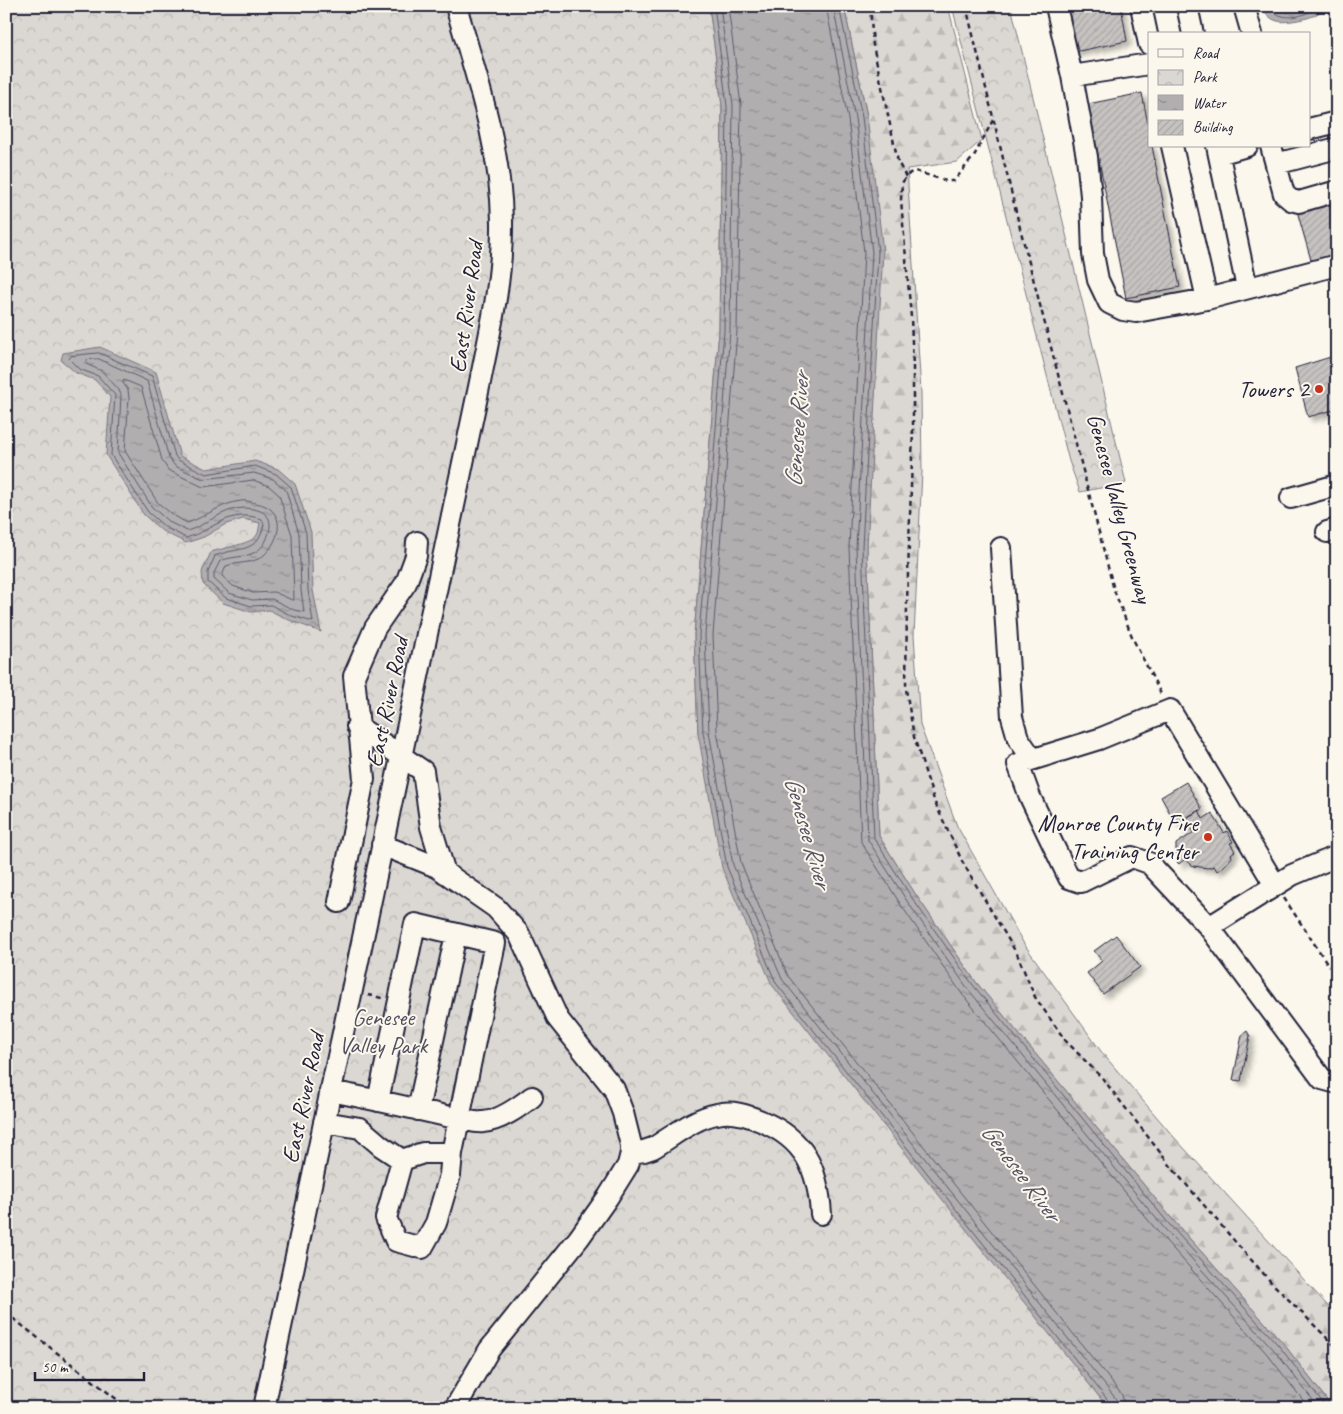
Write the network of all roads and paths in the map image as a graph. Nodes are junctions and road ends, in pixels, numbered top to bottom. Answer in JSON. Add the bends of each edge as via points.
{"nodes":[{"id":1,"x":456,"y":6,"type":"edge"},
{"id":2,"x":870,"y":6,"type":"edge"},
{"id":3,"x":966,"y":6,"type":"edge"},
{"id":4,"x":1056,"y":6,"type":"edge"},
{"id":5,"x":1141,"y":6,"type":"edge"},
{"id":6,"x":1187,"y":6,"type":"edge"},
{"id":7,"x":1244,"y":6,"type":"edge"},
{"id":8,"x":1193,"y":32,"type":"edge"},
{"id":9,"x":1251,"y":32,"type":"edge"},
{"id":10,"x":1148,"y":39,"type":"edge"},
{"id":11,"x":1148,"y":64,"type":"edge"},
{"id":12,"x":1072,"y":76,"type":"junction"},
{"id":13,"x":1337,"y":122,"type":"edge"},
{"id":14,"x":1310,"y":129,"type":"edge"},
{"id":15,"x":1172,"y":148,"type":"edge"},
{"id":16,"x":1232,"y":148,"type":"edge"},
{"id":17,"x":1337,"y":148,"type":"edge"},
{"id":18,"x":1218,"y":150,"type":"edge"},
{"id":19,"x":1274,"y":155,"type":"edge"},
{"id":20,"x":906,"y":177,"type":"dead end"},
{"id":21,"x":1337,"y":191,"type":"edge"},
{"id":22,"x":1337,"y":265,"type":"edge"},
{"id":23,"x":1247,"y":288,"type":"junction"},
{"id":24,"x":1207,"y":299,"type":"junction"},
{"id":25,"x":1337,"y":485,"type":"edge"},
{"id":26,"x":1291,"y":498,"type":"dead end"},
{"id":27,"x":417,"y":542,"type":"dead end"},
{"id":28,"x":1001,"y":548,"type":"dead end"},
{"id":29,"x":1170,"y":710,"type":"junction"},
{"id":30,"x":357,"y":726,"type":"junction"},
{"id":31,"x":402,"y":754,"type":"junction"},
{"id":32,"x":1030,"y":760,"type":"junction"},
{"id":33,"x":382,"y":845,"type":"junction"},
{"id":34,"x":1337,"y":856,"type":"edge"},
{"id":35,"x":445,"y":873,"type":"junction"},
{"id":36,"x":1275,"y":884,"type":"junction"},
{"id":37,"x":339,"y":902,"type":"dead end"},
{"id":38,"x":1209,"y":927,"type":"junction"},
{"id":39,"x":456,"y":934,"type":"junction"},
{"id":40,"x":1337,"y":978,"type":"edge"},
{"id":41,"x":1337,"y":1083,"type":"edge"},
{"id":42,"x":330,"y":1091,"type":"junction"},
{"id":43,"x":532,"y":1097,"type":"dead end"},
{"id":44,"x":378,"y":1101,"type":"junction"},
{"id":45,"x":418,"y":1110,"type":"junction"},
{"id":46,"x":459,"y":1119,"type":"junction"},
{"id":47,"x":324,"y":1122,"type":"junction"},
{"id":48,"x":452,"y":1153,"type":"junction"},
{"id":49,"x":631,"y":1153,"type":"junction"},
{"id":50,"x":402,"y":1160,"type":"junction"},
{"id":51,"x":821,"y":1214,"type":"dead end"},
{"id":52,"x":6,"y":1313,"type":"edge"},
{"id":53,"x":128,"y":1408,"type":"edge"},
{"id":54,"x":264,"y":1408,"type":"edge"},
{"id":55,"x":455,"y":1408,"type":"edge"}],
"edges":[{"from":1,"to":31,"type":"street","name":"East River Road","via":[[497,163],[502,220],[500,265],[479,387]]},
{"from":2,"to":20,"type":"path","via":[[873,45],[898,162]]},
{"from":3,"to":29,"type":"path","name":"Genesee Valley Greenway","via":[[1114,590],[1139,653]]},
{"from":4,"to":12,"type":"street"},
{"from":5,"to":10,"type":"street"},
{"from":6,"to":8,"type":"street"},
{"from":7,"to":9,"type":"street"},
{"from":11,"to":12,"type":"street"},
{"from":12,"to":24,"type":"street","via":[[1087,157],[1092,254],[1098,280],[1110,303],[1136,312]]},
{"from":13,"to":14,"type":"street"},
{"from":15,"to":24,"type":"street"},
{"from":16,"to":18,"type":"street"},
{"from":17,"to":19,"type":"street"},
{"from":18,"to":23,"type":"street"},
{"from":19,"to":21,"type":"street","via":[[1284,194],[1291,200],[1299,202]]},
{"from":22,"to":23,"type":"street"},
{"from":23,"to":24,"type":"street"},
{"from":25,"to":26,"type":"street"},
{"from":27,"to":30,"type":"street","via":[[416,556],[406,582],[376,628],[354,676]]},
{"from":28,"to":32,"type":"street","via":[[1012,717],[1018,738]]},
{"from":29,"to":32,"type":"street","via":[[1099,739]]},
{"from":29,"to":36,"type":"street"},
{"from":30,"to":31,"type":"street"},
{"from":30,"to":37,"type":"street","via":[[364,779]]},
{"from":31,"to":33,"type":"street","name":"East River Road"},
{"from":31,"to":35,"type":"street","via":[[423,770],[431,826]]},
{"from":32,"to":38,"type":"street","via":[[1018,764],[1030,797],[1069,878],[1080,882],[1132,857],[1149,863]]},
{"from":33,"to":35,"type":"street"},
{"from":33,"to":42,"type":"street","name":"East River Road"},
{"from":34,"to":36,"type":"street"},
{"from":35,"to":49,"type":"street","via":[[496,908],[519,934],[558,1019],[614,1089],[623,1113]]},
{"from":36,"to":38,"type":"street"},
{"from":36,"to":40,"type":"path"},
{"from":38,"to":41,"type":"street","via":[[1322,1079]]},
{"from":39,"to":44,"type":"street","via":[[415,924]]},
{"from":39,"to":45,"type":"street"},
{"from":39,"to":46,"type":"street","via":[[495,942]]},
{"from":42,"to":44,"type":"street"},
{"from":42,"to":47,"type":"street","name":"East River Road"},
{"from":43,"to":46,"type":"street","via":[[511,1112],[488,1121]]},
{"from":44,"to":45,"type":"street"},
{"from":45,"to":46,"type":"street"},
{"from":46,"to":48,"type":"street"},
{"from":47,"to":50,"type":"street","via":[[360,1128]]},
{"from":47,"to":54,"type":"street","name":"East River Road"},
{"from":48,"to":50,"type":"street","via":[[423,1153]]},
{"from":48,"to":50,"type":"street","via":[[450,1175],[436,1223],[422,1248],[396,1241],[386,1218]]},
{"from":49,"to":51,"type":"street","via":[[653,1148],[710,1115],[733,1112],[753,1117],[787,1135],[803,1152],[818,1186]]},
{"from":49,"to":55,"type":"street","via":[[628,1166],[608,1197],[489,1350]]},
{"from":52,"to":53,"type":"path"}]}
